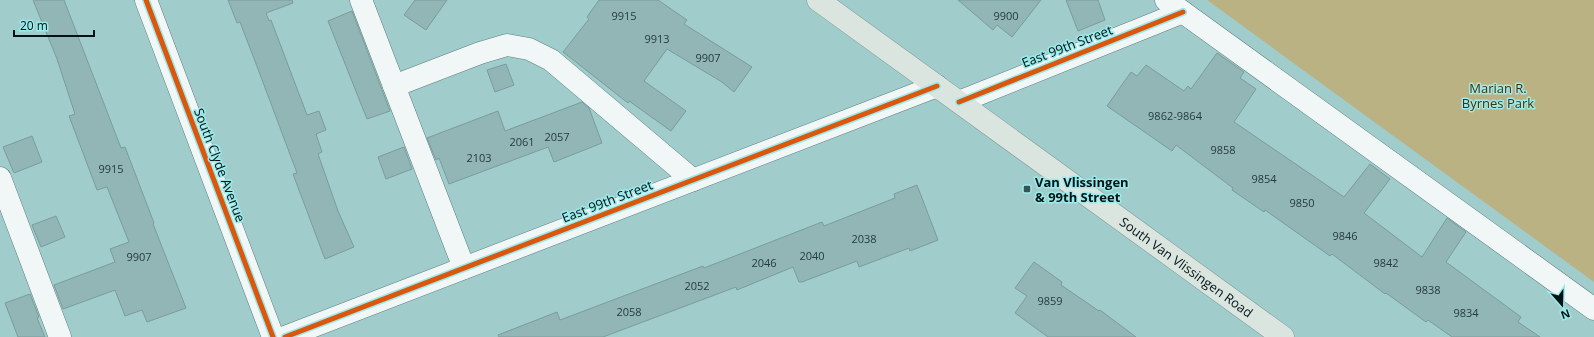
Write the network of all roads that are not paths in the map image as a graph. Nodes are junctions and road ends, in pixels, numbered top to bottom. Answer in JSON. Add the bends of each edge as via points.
{"nodes":[{"id":1,"x":146,"y":0,"type":"edge"},
{"id":2,"x":361,"y":0,"type":"edge"},
{"id":3,"x":818,"y":0,"type":"edge"},
{"id":4,"x":1166,"y":0,"type":"edge"},
{"id":5,"x":1184,"y":12,"type":"junction"},
{"id":6,"x":394,"y":86,"type":"junction"},
{"id":7,"x":937,"y":86,"type":"junction"},
{"id":8,"x":959,"y":102,"type":"junction"},
{"id":9,"x":0,"y":178,"type":"edge"},
{"id":10,"x":693,"y":180,"type":"junction"},
{"id":11,"x":464,"y":268,"type":"junction"},
{"id":12,"x":1594,"y":309,"type":"edge"},
{"id":13,"x":60,"y":337,"type":"edge"},
{"id":14,"x":273,"y":337,"type":"edge"},
{"id":15,"x":285,"y":337,"type":"edge"},
{"id":16,"x":1283,"y":337,"type":"edge"}],
"edges":[{"from":1,"to":14,"type":"street","name":"South Clyde Avenue"},
{"from":2,"to":6,"type":"street"},
{"from":3,"to":7,"type":"main road","name":"South Van Vlissingen Road"},
{"from":4,"to":5,"type":"street"},
{"from":5,"to":8,"type":"street","name":"East 99th Street"},
{"from":5,"to":12,"type":"street"},
{"from":6,"to":10,"type":"street","via":[[480,53],[507,46],[529,49],[551,60]]},
{"from":6,"to":11,"type":"street"},
{"from":7,"to":8,"type":"main road","name":"South Van Vlissingen Road"},
{"from":7,"to":10,"type":"street","name":"East 99th Street"},
{"from":8,"to":16,"type":"main road","name":"South Van Vlissingen Road"},
{"from":9,"to":13,"type":"street"},
{"from":10,"to":11,"type":"street","name":"East 99th Street"},
{"from":11,"to":15,"type":"street","name":"East 99th Street"}]}
